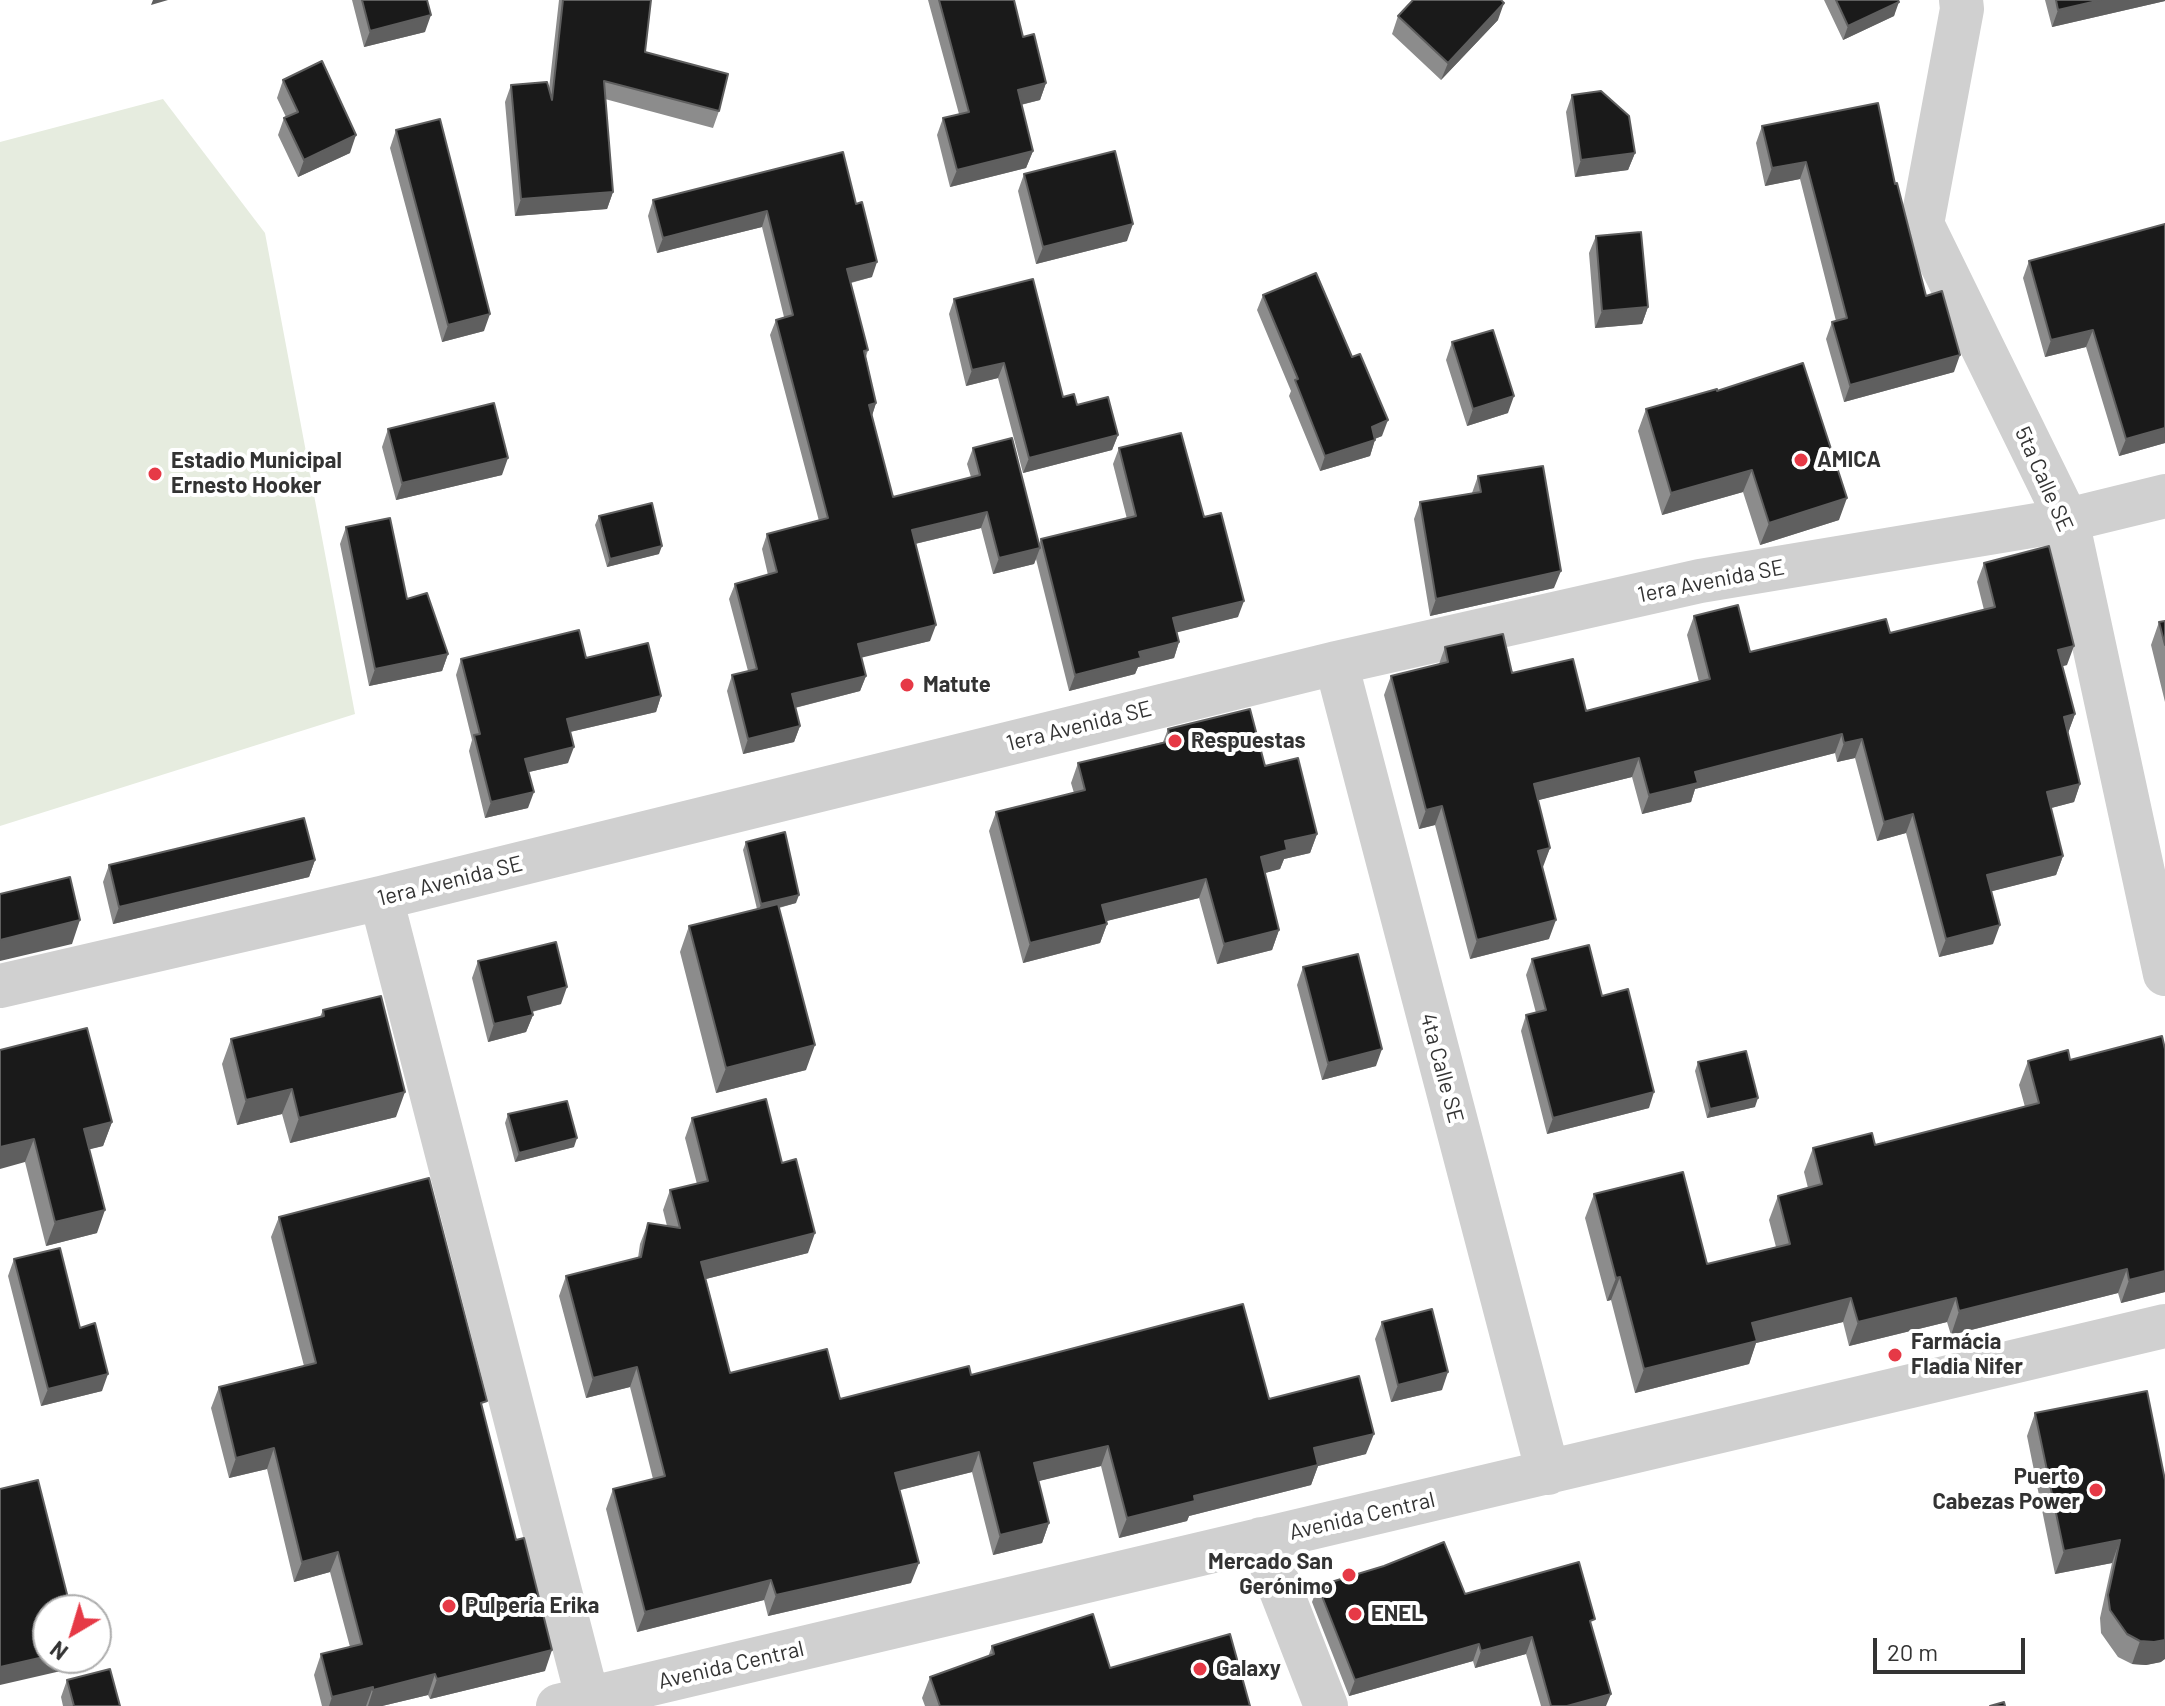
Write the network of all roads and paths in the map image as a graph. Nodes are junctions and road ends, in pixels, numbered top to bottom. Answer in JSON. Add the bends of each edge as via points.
{"nodes":[{"id":1,"x":1961,"y":0,"type":"edge"},
{"id":2,"x":2165,"y":496,"type":"edge"},
{"id":3,"x":2067,"y":520,"type":"junction"},
{"id":4,"x":1336,"y":663,"type":"junction"},
{"id":5,"x":2147,"y":800,"type":"edge"},
{"id":6,"x":381,"y":898,"type":"junction"},
{"id":7,"x":2165,"y":974,"type":"edge"},
{"id":8,"x":0,"y":986,"type":"edge"},
{"id":9,"x":2165,"y":1326,"type":"edge"},
{"id":10,"x":1548,"y":1473,"type":"junction"},
{"id":11,"x":1261,"y":1539,"type":"junction"},
{"id":12,"x":573,"y":1703,"type":"edge"},
{"id":13,"x":1326,"y":1706,"type":"edge"}],
"edges":[{"from":1,"to":3,"type":"street","name":"5ta Calle SE","via":[[1922,224]]},
{"from":2,"to":3,"type":"street","name":"1era Avenida SE"},
{"from":3,"to":4,"type":"street","name":"1era Avenida SE","via":[[1700,581]]},
{"from":3,"to":5,"type":"street","name":"5ta Calle SE"},
{"from":4,"to":6,"type":"street","name":"1era Avenida SE"},
{"from":4,"to":10,"type":"street","name":"4ta Calle SE"},
{"from":5,"to":7,"type":"street","name":"5ta Calle SE"},
{"from":6,"to":8,"type":"street","name":"1era Avenida SE"},
{"from":6,"to":12,"type":"street"},
{"from":9,"to":10,"type":"street","name":"Avenida Central"},
{"from":10,"to":11,"type":"street","name":"Avenida Central"},
{"from":11,"to":12,"type":"street","name":"Avenida Central"},
{"from":11,"to":13,"type":"street"}]}
